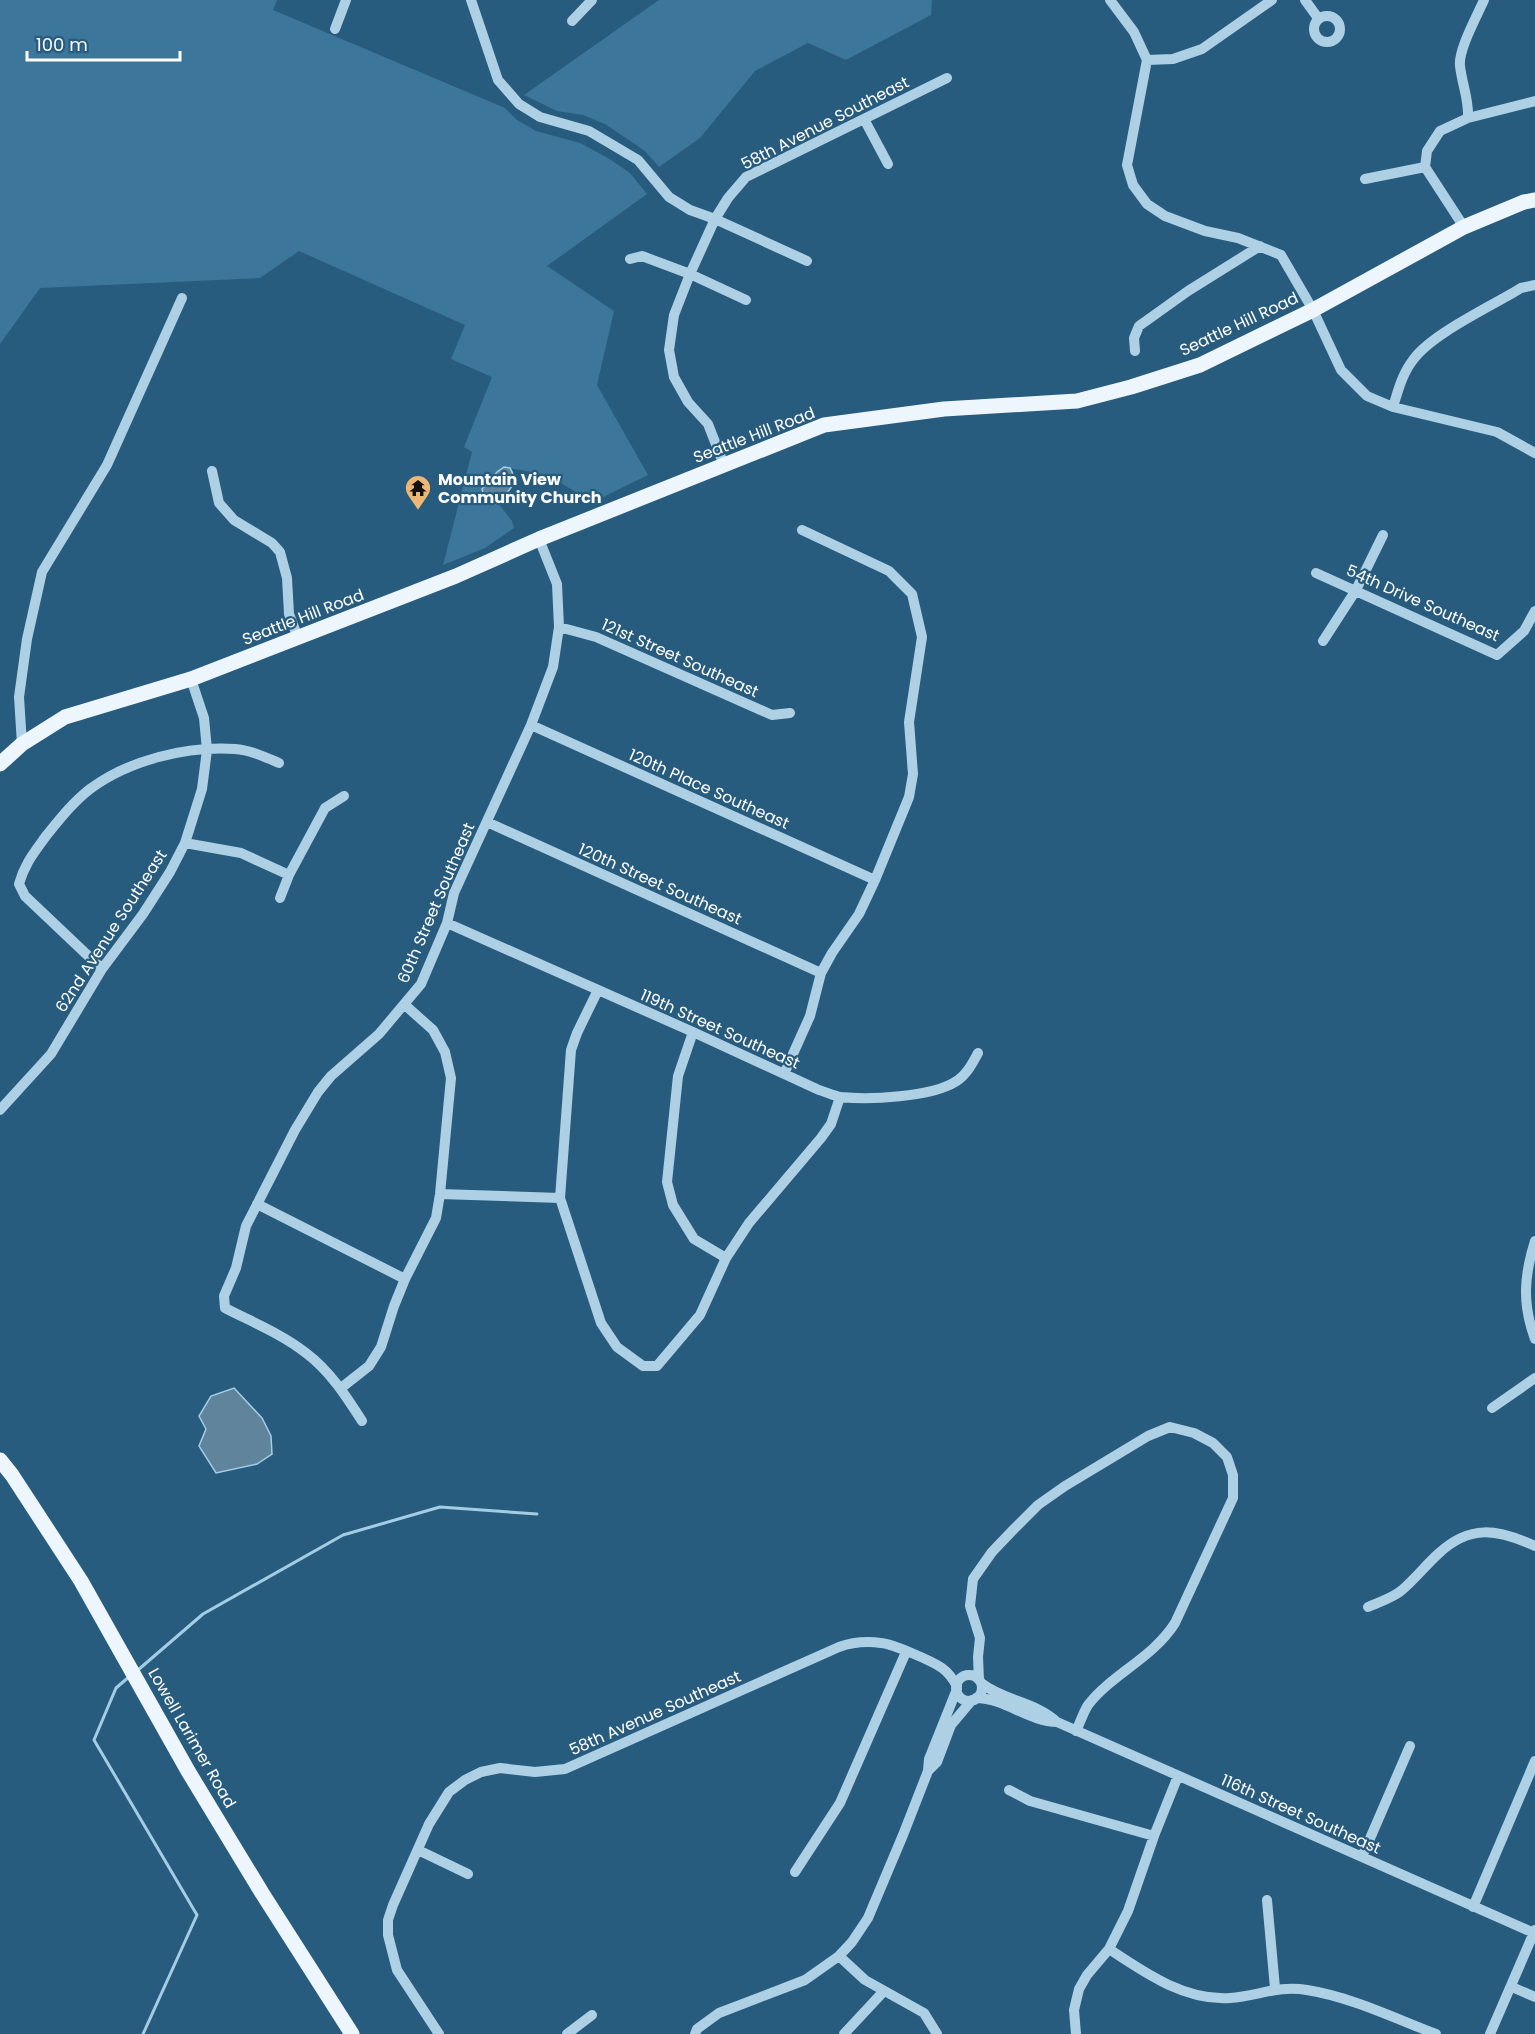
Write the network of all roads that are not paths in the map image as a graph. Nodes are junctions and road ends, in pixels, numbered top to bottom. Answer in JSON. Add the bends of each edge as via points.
{"nodes":[{"id":1,"x":346,"y":0,"type":"edge"},
{"id":2,"x":471,"y":0,"type":"edge"},
{"id":3,"x":592,"y":0,"type":"edge"},
{"id":4,"x":1110,"y":0,"type":"edge"},
{"id":5,"x":1272,"y":0,"type":"edge"},
{"id":6,"x":1305,"y":0,"type":"edge"},
{"id":7,"x":1484,"y":0,"type":"edge"},
{"id":8,"x":1318,"y":18,"type":"dead end"},
{"id":9,"x":572,"y":21,"type":"dead end"},
{"id":10,"x":335,"y":29,"type":"dead end"},
{"id":11,"x":1147,"y":60,"type":"junction"},
{"id":12,"x":946,"y":78,"type":"dead end"},
{"id":13,"x":1535,"y":101,"type":"edge"},
{"id":14,"x":1468,"y":118,"type":"junction"},
{"id":15,"x":864,"y":119,"type":"junction"},
{"id":16,"x":888,"y":164,"type":"dead end"},
{"id":17,"x":1425,"y":167,"type":"junction"},
{"id":18,"x":1365,"y":179,"type":"dead end"},
{"id":19,"x":1535,"y":200,"type":"edge"},
{"id":20,"x":715,"y":219,"type":"junction"},
{"id":21,"x":1464,"y":227,"type":"junction"},
{"id":22,"x":1260,"y":246,"type":"junction"},
{"id":23,"x":630,"y":259,"type":"dead end"},
{"id":24,"x":807,"y":261,"type":"dead end"},
{"id":25,"x":690,"y":274,"type":"junction"},
{"id":26,"x":1535,"y":285,"type":"edge"},
{"id":27,"x":182,"y":298,"type":"dead end"},
{"id":28,"x":746,"y":300,"type":"dead end"},
{"id":29,"x":1313,"y":310,"type":"junction"},
{"id":30,"x":1135,"y":351,"type":"dead end"},
{"id":31,"x":1393,"y":407,"type":"junction"},
{"id":32,"x":1535,"y":453,"type":"edge"},
{"id":33,"x":724,"y":465,"type":"junction"},
{"id":34,"x":212,"y":471,"type":"dead end"},
{"id":35,"x":802,"y":530,"type":"dead end"},
{"id":36,"x":1383,"y":535,"type":"dead end"},
{"id":37,"x":539,"y":539,"type":"junction"},
{"id":38,"x":1316,"y":573,"type":"dead end"},
{"id":39,"x":1356,"y":591,"type":"junction"},
{"id":40,"x":1535,"y":611,"type":"edge"},
{"id":41,"x":559,"y":627,"type":"junction"},
{"id":42,"x":298,"y":638,"type":"junction"},
{"id":43,"x":1323,"y":641,"type":"dead end"},
{"id":44,"x":192,"y":680,"type":"junction"},
{"id":45,"x":790,"y":713,"type":"dead end"},
{"id":46,"x":531,"y":725,"type":"junction"},
{"id":47,"x":22,"y":744,"type":"junction"},
{"id":48,"x":207,"y":750,"type":"junction"},
{"id":49,"x":279,"y":763,"type":"dead end"},
{"id":50,"x":0,"y":764,"type":"edge"},
{"id":51,"x":344,"y":796,"type":"dead end"},
{"id":52,"x":487,"y":822,"type":"junction"},
{"id":53,"x":185,"y":843,"type":"junction"},
{"id":54,"x":289,"y":875,"type":"junction"},
{"id":55,"x":875,"y":880,"type":"junction"},
{"id":56,"x":280,"y":898,"type":"dead end"},
{"id":57,"x":447,"y":923,"type":"junction"},
{"id":58,"x":102,"y":969,"type":"junction"},
{"id":59,"x":821,"y":973,"type":"junction"},
{"id":60,"x":598,"y":990,"type":"junction"},
{"id":61,"x":405,"y":1005,"type":"junction"},
{"id":62,"x":693,"y":1032,"type":"junction"},
{"id":63,"x":978,"y":1053,"type":"dead end"},
{"id":64,"x":783,"y":1074,"type":"junction"},
{"id":65,"x":840,"y":1097,"type":"junction"},
{"id":66,"x":0,"y":1110,"type":"edge"},
{"id":67,"x":440,"y":1194,"type":"junction"},
{"id":68,"x":560,"y":1198,"type":"junction"},
{"id":69,"x":257,"y":1204,"type":"junction"},
{"id":70,"x":1535,"y":1241,"type":"edge"},
{"id":71,"x":726,"y":1258,"type":"junction"},
{"id":72,"x":405,"y":1279,"type":"junction"},
{"id":73,"x":1535,"y":1340,"type":"edge"},
{"id":74,"x":1535,"y":1378,"type":"edge"},
{"id":75,"x":340,"y":1388,"type":"junction"},
{"id":76,"x":1492,"y":1408,"type":"dead end"},
{"id":77,"x":362,"y":1421,"type":"dead end"},
{"id":78,"x":0,"y":1460,"type":"edge"},
{"id":79,"x":1535,"y":1546,"type":"edge"},
{"id":80,"x":1368,"y":1606,"type":"dead end"},
{"id":81,"x":906,"y":1652,"type":"junction"},
{"id":82,"x":978,"y":1657,"type":"junction"},
{"id":83,"x":941,"y":1667,"type":"junction"},
{"id":84,"x":965,"y":1676,"type":"junction"},
{"id":85,"x":980,"y":1681,"type":"junction"},
{"id":86,"x":957,"y":1688,"type":"junction"},
{"id":87,"x":974,"y":1699,"type":"junction"},
{"id":88,"x":1057,"y":1722,"type":"junction"},
{"id":89,"x":1076,"y":1731,"type":"junction"},
{"id":90,"x":1410,"y":1746,"type":"dead end"},
{"id":91,"x":1535,"y":1761,"type":"edge"},
{"id":92,"x":928,"y":1771,"type":"junction"},
{"id":93,"x":1178,"y":1776,"type":"junction"},
{"id":94,"x":1009,"y":1790,"type":"dead end"},
{"id":95,"x":1154,"y":1836,"type":"junction"},
{"id":96,"x":416,"y":1853,"type":"junction"},
{"id":97,"x":1362,"y":1857,"type":"junction"},
{"id":98,"x":795,"y":1872,"type":"dead end"},
{"id":99,"x":468,"y":1874,"type":"dead end"},
{"id":100,"x":1267,"y":1900,"type":"dead end"},
{"id":101,"x":1473,"y":1907,"type":"junction"},
{"id":102,"x":1534,"y":1932,"type":"edge"},
{"id":103,"x":1109,"y":1949,"type":"junction"},
{"id":104,"x":839,"y":1956,"type":"junction"},
{"id":105,"x":1512,"y":1987,"type":"junction"},
{"id":106,"x":1275,"y":1988,"type":"junction"},
{"id":107,"x":884,"y":1991,"type":"junction"},
{"id":108,"x":1535,"y":1997,"type":"edge"},
{"id":109,"x":592,"y":2015,"type":"dead end"},
{"id":110,"x":352,"y":2034,"type":"edge"},
{"id":111,"x":439,"y":2034,"type":"edge"},
{"id":112,"x":567,"y":2034,"type":"edge"},
{"id":113,"x":695,"y":2034,"type":"edge"},
{"id":114,"x":844,"y":2034,"type":"edge"},
{"id":115,"x":937,"y":2034,"type":"edge"},
{"id":116,"x":1076,"y":2034,"type":"edge"},
{"id":117,"x":1436,"y":2034,"type":"edge"},
{"id":118,"x":1490,"y":2034,"type":"edge"}],
"edges":[{"from":1,"to":10,"type":"street"},
{"from":2,"to":20,"type":"street","via":[[498,80],[519,104],[540,117],[590,131],[609,142],[638,160],[669,197]]},
{"from":3,"to":9,"type":"street"},
{"from":4,"to":11,"type":"street","via":[[1134,32]]},
{"from":5,"to":11,"type":"street","via":[[1202,49],[1173,59]]},
{"from":6,"to":8,"type":"street"},
{"from":7,"to":14,"type":"street","via":[[1460,64]]},
{"from":11,"to":22,"type":"street","via":[[1127,165],[1132,185],[1147,204],[1165,216]]},
{"from":12,"to":15,"type":"street","name":"58th Avenue Southeast"},
{"from":13,"to":14,"type":"street"},
{"from":14,"to":17,"type":"street","via":[[1440,131],[1427,151]]},
{"from":15,"to":16,"type":"street"},
{"from":15,"to":20,"type":"street","name":"58th Avenue Southeast","via":[[746,177]]},
{"from":17,"to":18,"type":"street"},
{"from":17,"to":21,"type":"street"},
{"from":19,"to":21,"type":"main road","name":"Seattle Hill Road"},
{"from":20,"to":24,"type":"street"},
{"from":20,"to":25,"type":"street","name":"58th Avenue Southeast"},
{"from":21,"to":29,"type":"main road","name":"Seattle Hill Road"},
{"from":22,"to":29,"type":"street","via":[[1281,255]]},
{"from":22,"to":30,"type":"street","via":[[1139,326],[1134,338]]},
{"from":23,"to":25,"type":"street","via":[[642,256]]},
{"from":25,"to":28,"type":"street"},
{"from":25,"to":33,"type":"street","name":"58th Avenue Southeast","via":[[674,315],[669,350],[674,376],[688,402],[708,424]]},
{"from":26,"to":31,"type":"street","via":[[1521,288],[1430,342],[1413,359]]},
{"from":27,"to":47,"type":"street","via":[[107,465],[42,572],[27,639],[20,697]]},
{"from":29,"to":31,"type":"street","via":[[1341,370],[1367,396]]},
{"from":29,"to":33,"type":"main road","name":"Seattle Hill Road","via":[[1200,365],[1131,387],[1077,401],[944,409],[824,425]]},
{"from":31,"to":32,"type":"street","via":[[1497,432]]},
{"from":33,"to":37,"type":"main road","name":"Seattle Hill Road"},
{"from":34,"to":42,"type":"street","via":[[219,503],[234,520],[280,552],[289,614]]},
{"from":35,"to":55,"type":"street","via":[[888,571],[912,594],[922,637],[909,722],[913,774],[909,797]]},
{"from":36,"to":39,"type":"street"},
{"from":37,"to":41,"type":"street","name":"60th Street Southeast","via":[[557,584]]},
{"from":37,"to":42,"type":"main road","name":"Seattle Hill Road"},
{"from":38,"to":39,"type":"street","name":"54th Drive Southeast"},
{"from":39,"to":40,"type":"street","name":"54th Drive Southeast","via":[[1497,655],[1524,631]]},
{"from":39,"to":43,"type":"street"},
{"from":41,"to":45,"type":"street","name":"121st Street Southeast","via":[[596,637],[772,715]]},
{"from":41,"to":46,"type":"street","name":"60th Street Southeast","via":[[552,667]]},
{"from":42,"to":44,"type":"main road","name":"Seattle Hill Road"},
{"from":44,"to":47,"type":"main road","name":"Seattle Hill Road","via":[[65,717]]},
{"from":44,"to":48,"type":"street","name":"62nd Avenue Southeast","via":[[204,718]]},
{"from":46,"to":52,"type":"street","name":"60th Street Southeast"},
{"from":46,"to":55,"type":"street","name":"120th Place Southeast"},
{"from":47,"to":50,"type":"main road","name":"Seattle Hill Road"},
{"from":48,"to":49,"type":"street","via":[[236,749]]},
{"from":48,"to":53,"type":"street","name":"62nd Avenue Southeast","via":[[202,789]]},
{"from":48,"to":58,"type":"street","via":[[154,759],[119,772],[90,789],[62,817],[24,867],[19,884],[25,896]]},
{"from":51,"to":54,"type":"street","via":[[325,808]]},
{"from":52,"to":57,"type":"street","name":"60th Street Southeast","via":[[454,893]]},
{"from":52,"to":59,"type":"street","name":"120th Street Southeast"},
{"from":53,"to":54,"type":"street","via":[[241,852]]},
{"from":53,"to":58,"type":"street","name":"62nd Avenue Southeast","via":[[143,914]]},
{"from":54,"to":56,"type":"street"},
{"from":55,"to":59,"type":"street","via":[[859,914]]},
{"from":57,"to":60,"type":"street","name":"119th Street Southeast"},
{"from":57,"to":61,"type":"street","name":"60th Street Southeast","via":[[421,984]]},
{"from":58,"to":66,"type":"street","name":"62nd Avenue Southeast","via":[[51,1054]]},
{"from":59,"to":64,"type":"street","via":[[810,1016]]},
{"from":60,"to":62,"type":"street","name":"119th Street Southeast"},
{"from":60,"to":68,"type":"street","via":[[571,1050]]},
{"from":61,"to":67,"type":"street","via":[[433,1030],[445,1052],[451,1078]]},
{"from":61,"to":69,"type":"street","name":"60th Street Southeast","via":[[318,1092]]},
{"from":62,"to":64,"type":"street","name":"119th Street Southeast"},
{"from":62,"to":71,"type":"street","via":[[678,1076],[667,1182],[673,1205],[694,1239]]},
{"from":63,"to":65,"type":"street","name":"119th Street Southeast","via":[[957,1082],[936,1091],[893,1097]]},
{"from":64,"to":65,"type":"street","name":"119th Street Southeast"},
{"from":65,"to":71,"type":"street","via":[[831,1124],[749,1223]]},
{"from":67,"to":68,"type":"street"},
{"from":67,"to":72,"type":"street","via":[[436,1218]]},
{"from":68,"to":71,"type":"street","via":[[601,1323],[617,1347],[643,1366],[657,1366],[700,1315]]},
{"from":69,"to":72,"type":"street"},
{"from":69,"to":75,"type":"street","name":"60th Street Southeast","via":[[224,1296],[225,1308],[307,1353]]},
{"from":70,"to":73,"type":"street","via":[[1527,1267],[1526,1297]]},
{"from":72,"to":75,"type":"street","via":[[381,1347],[369,1366]]},
{"from":74,"to":76,"type":"street"},
{"from":75,"to":77,"type":"street"},
{"from":78,"to":110,"type":"main road","name":"Lowell Larimer Road","via":[[81,1581],[188,1771]]},
{"from":79,"to":80,"type":"street","via":[[1496,1532],[1475,1532],[1454,1541],[1400,1592]]},
{"from":81,"to":83,"type":"street","name":"58th Avenue Southeast"},
{"from":81,"to":96,"type":"street","name":"58th Avenue Southeast","via":[[883,1643],[854,1642],[565,1769],[535,1772],[500,1768],[481,1772],[449,1792]]},
{"from":81,"to":98,"type":"street","via":[[840,1803]]},
{"from":82,"to":84,"type":"street"},
{"from":82,"to":85,"type":"street"},
{"from":82,"to":89,"type":"street","via":[[980,1638],[970,1606],[973,1579],[1038,1505],[1106,1460],[1170,1427],[1212,1443],[1227,1457],[1233,1475],[1233,1497],[1175,1623],[1166,1637],[1088,1706]]},
{"from":83,"to":84,"type":"street","name":"58th Avenue Southeast"},
{"from":83,"to":86,"type":"street","name":"58th Avenue Southeast"},
{"from":84,"to":85,"type":"street"},
{"from":84,"to":86,"type":"street","via":[[958,1681]]},
{"from":85,"to":87,"type":"street","via":[[981,1692]]},
{"from":85,"to":88,"type":"street","name":"116th Street Southeast"},
{"from":86,"to":87,"type":"street","via":[[961,1697]]},
{"from":86,"to":92,"type":"street","via":[[929,1759]]},
{"from":87,"to":88,"type":"street","name":"116th Street Southeast","via":[[987,1698],[1047,1722]]},
{"from":87,"to":92,"type":"street","via":[[951,1725],[937,1762]]},
{"from":88,"to":89,"type":"street","name":"116th Street Southeast"},
{"from":89,"to":93,"type":"street","name":"116th Street Southeast"},
{"from":90,"to":97,"type":"street"},
{"from":91,"to":101,"type":"street"},
{"from":92,"to":104,"type":"street","via":[[868,1918]]},
{"from":93,"to":95,"type":"street"},
{"from":93,"to":97,"type":"street","name":"116th Street Southeast"},
{"from":94,"to":95,"type":"street","via":[[1030,1801]]},
{"from":95,"to":103,"type":"street","via":[[1128,1911]]},
{"from":96,"to":99,"type":"street"},
{"from":96,"to":111,"type":"street","name":"58th Avenue Southeast","via":[[393,1905],[388,1935],[397,1970]]},
{"from":97,"to":101,"type":"street","name":"116th Street Southeast"},
{"from":100,"to":106,"type":"street"},
{"from":101,"to":102,"type":"street","name":"116th Street Southeast"},
{"from":102,"to":105,"type":"street"},
{"from":103,"to":106,"type":"street","via":[[1168,1985],[1198,1994],[1227,1998]]},
{"from":103,"to":116,"type":"street","via":[[1079,1989],[1074,2010]]},
{"from":104,"to":107,"type":"street"},
{"from":104,"to":113,"type":"street","via":[[805,1980],[719,2013]]},
{"from":105,"to":108,"type":"street"},
{"from":105,"to":118,"type":"street"},
{"from":106,"to":117,"type":"street","via":[[1305,1989],[1338,1997]]},
{"from":107,"to":114,"type":"street"},
{"from":107,"to":115,"type":"street","via":[[924,2013]]},
{"from":109,"to":112,"type":"street"}]}
